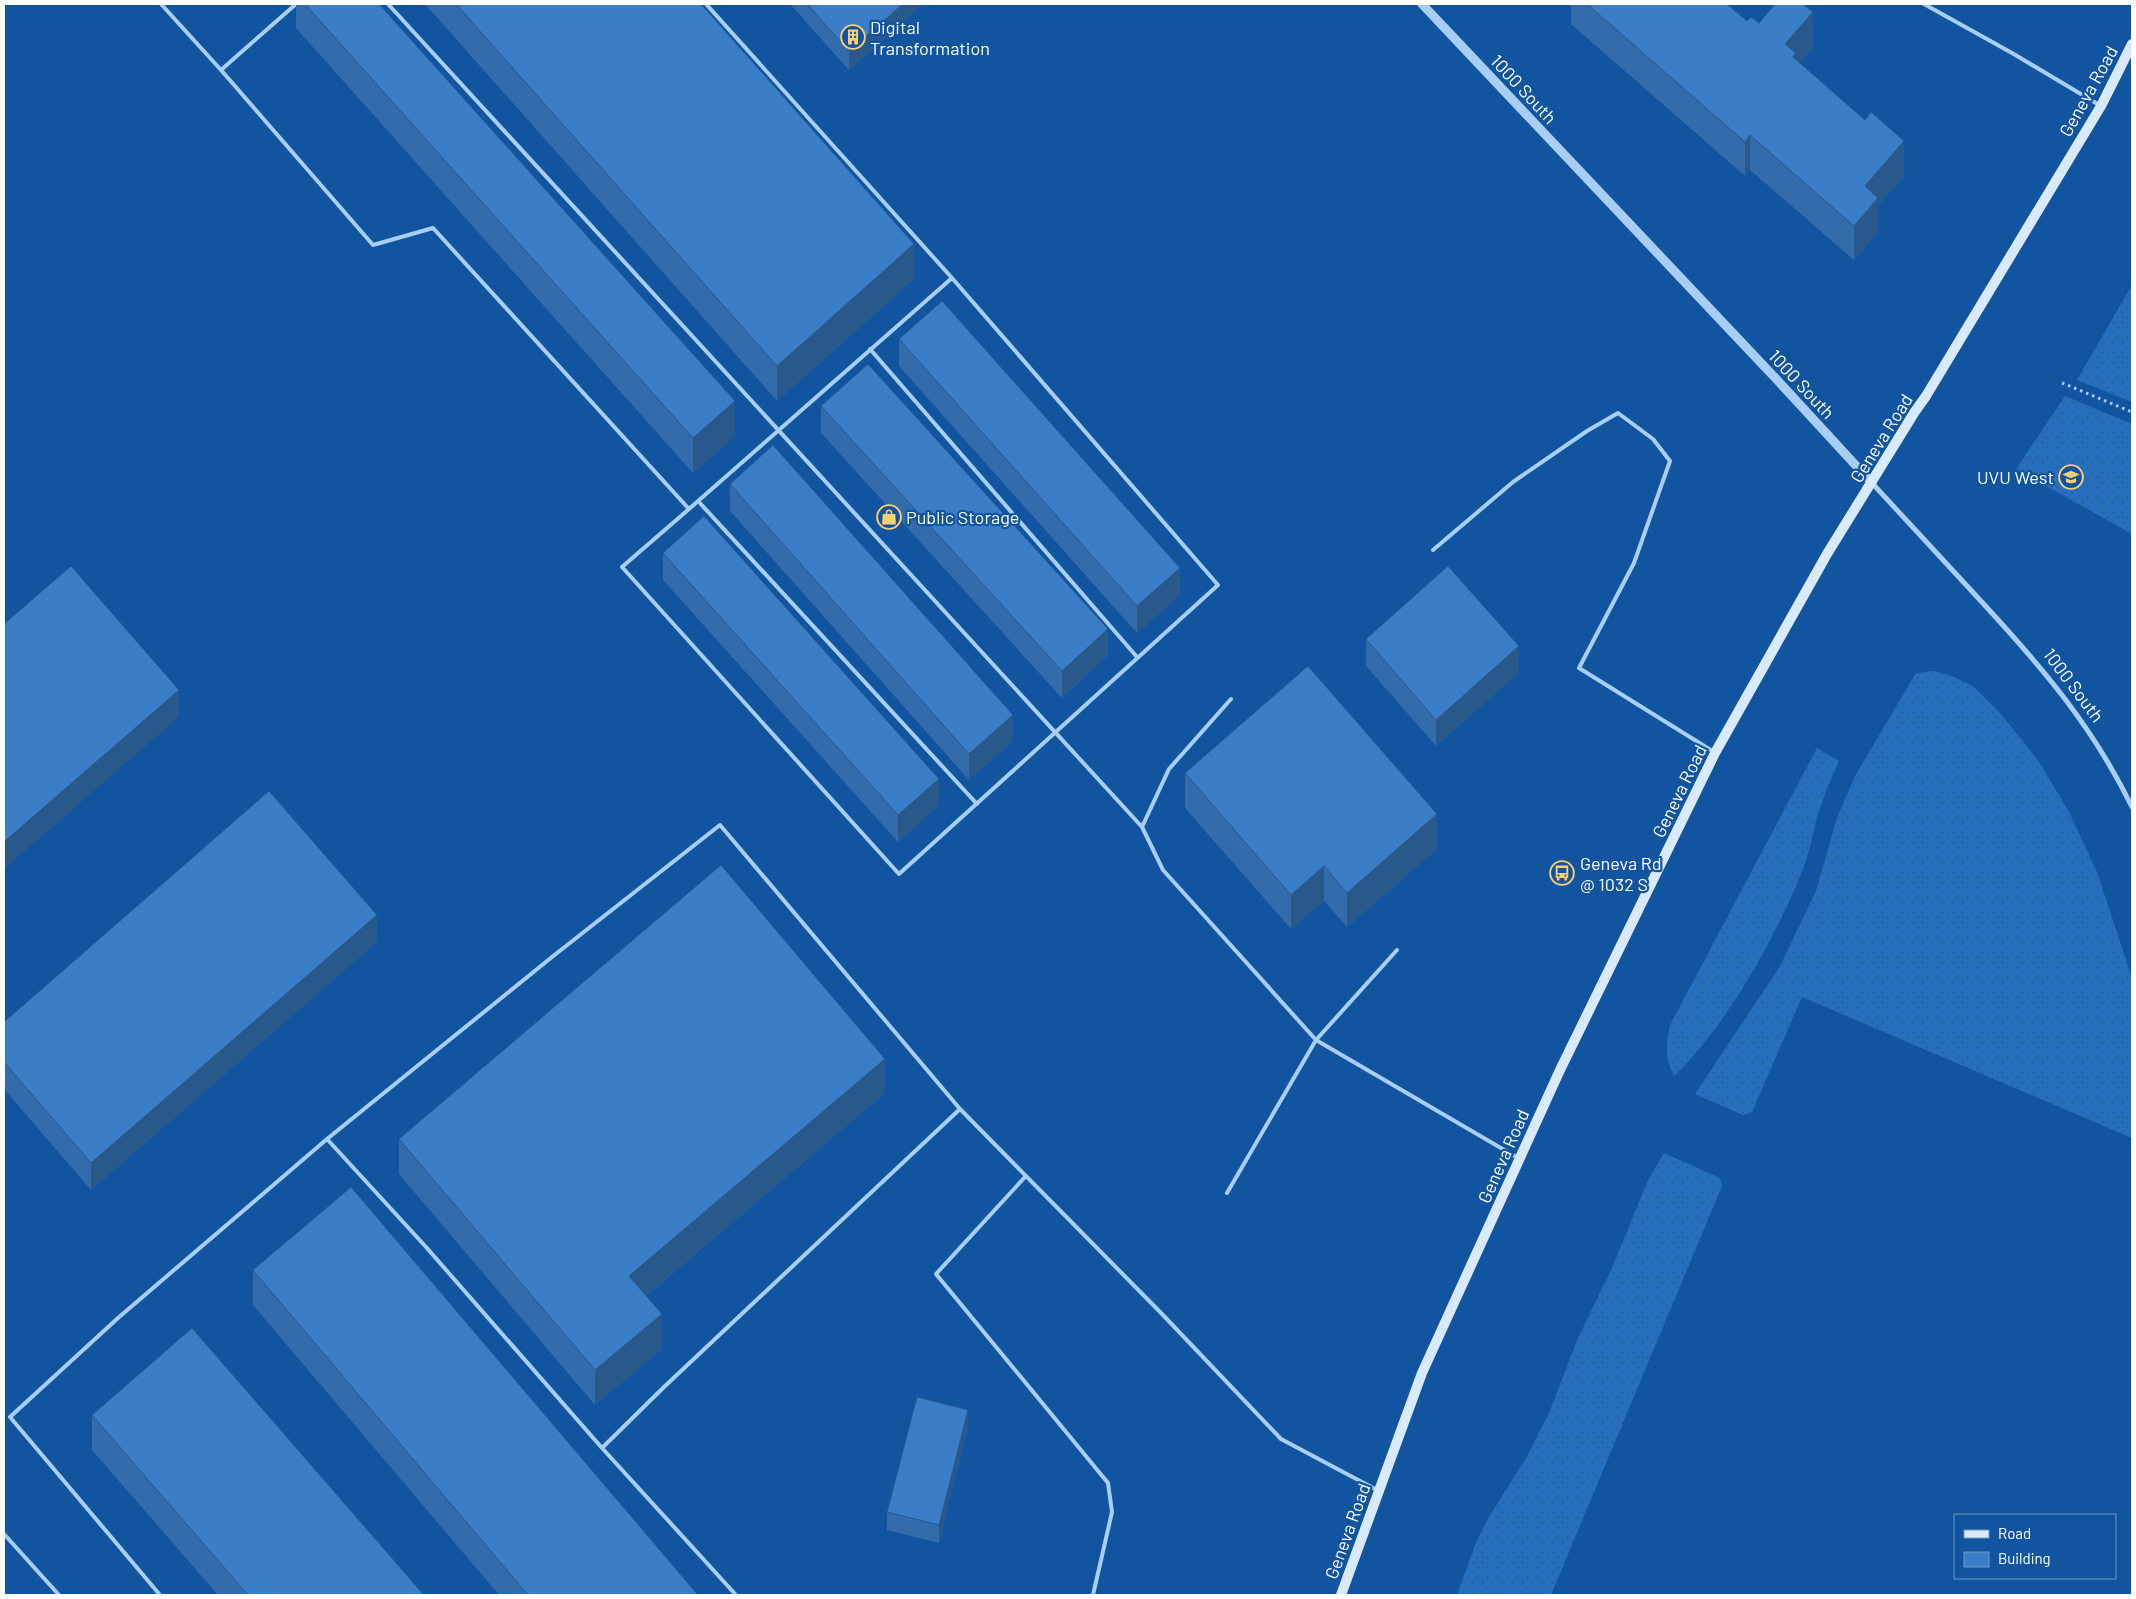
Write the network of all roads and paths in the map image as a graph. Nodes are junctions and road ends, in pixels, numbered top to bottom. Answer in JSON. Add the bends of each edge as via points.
{"nodes":[{"id":1,"x":161,"y":4,"type":"edge"},
{"id":2,"x":296,"y":4,"type":"edge"},
{"id":3,"x":388,"y":4,"type":"edge"},
{"id":4,"x":706,"y":4,"type":"edge"},
{"id":5,"x":1422,"y":4,"type":"edge"},
{"id":6,"x":1924,"y":4,"type":"edge"},
{"id":7,"x":2132,"y":44,"type":"edge"},
{"id":8,"x":221,"y":70,"type":"junction"},
{"id":9,"x":2101,"y":106,"type":"junction"},
{"id":10,"x":952,"y":278,"type":"junction"},
{"id":11,"x":870,"y":349,"type":"junction"},
{"id":12,"x":2062,"y":383,"type":"dead end"},
{"id":13,"x":2132,"y":412,"type":"edge"},
{"id":14,"x":778,"y":430,"type":"junction"},
{"id":15,"x":1872,"y":483,"type":"junction"},
{"id":16,"x":698,"y":501,"type":"junction"},
{"id":17,"x":690,"y":509,"type":"junction"},
{"id":18,"x":1433,"y":550,"type":"dead end"},
{"id":19,"x":1137,"y":657,"type":"junction"},
{"id":20,"x":1231,"y":699,"type":"dead end"},
{"id":21,"x":1055,"y":732,"type":"junction"},
{"id":22,"x":1716,"y":753,"type":"junction"},
{"id":23,"x":977,"y":804,"type":"junction"},
{"id":24,"x":2132,"y":806,"type":"edge"},
{"id":25,"x":1142,"y":827,"type":"junction"},
{"id":26,"x":1397,"y":950,"type":"dead end"},
{"id":27,"x":1316,"y":1040,"type":"junction"},
{"id":28,"x":960,"y":1109,"type":"junction"},
{"id":29,"x":327,"y":1139,"type":"junction"},
{"id":30,"x":1520,"y":1159,"type":"junction"},
{"id":31,"x":1025,"y":1177,"type":"junction"},
{"id":32,"x":1227,"y":1193,"type":"dead end"},
{"id":33,"x":602,"y":1448,"type":"junction"},
{"id":34,"x":1380,"y":1491,"type":"junction"},
{"id":35,"x":4,"y":1534,"type":"edge"},
{"id":36,"x":59,"y":1595,"type":"edge"},
{"id":37,"x":160,"y":1595,"type":"edge"},
{"id":38,"x":736,"y":1595,"type":"edge"},
{"id":39,"x":1093,"y":1595,"type":"edge"},
{"id":40,"x":1341,"y":1595,"type":"edge"}],
"edges":[{"from":1,"to":8,"type":"lane"},
{"from":2,"to":8,"type":"lane"},
{"from":3,"to":14,"type":"lane"},
{"from":4,"to":10,"type":"lane"},
{"from":5,"to":15,"type":"street","name":"1000 South"},
{"from":6,"to":9,"type":"lane"},
{"from":7,"to":9,"type":"main road","name":"Geneva Road"},
{"from":8,"to":17,"type":"lane","via":[[373,244],[433,228]]},
{"from":9,"to":15,"type":"main road","name":"Geneva Road"},
{"from":10,"to":11,"type":"lane"},
{"from":10,"to":19,"type":"lane","via":[[1218,585]]},
{"from":11,"to":14,"type":"lane"},
{"from":11,"to":19,"type":"lane"},
{"from":12,"to":13,"type":"path"},
{"from":14,"to":16,"type":"lane"},
{"from":14,"to":21,"type":"lane"},
{"from":15,"to":22,"type":"main road","name":"Geneva Road","via":[[1827,554]]},
{"from":15,"to":24,"type":"street","name":"1000 South","via":[[2038,663],[2084,722]]},
{"from":16,"to":17,"type":"lane"},
{"from":16,"to":23,"type":"lane"},
{"from":17,"to":23,"type":"lane","via":[[622,567],[899,874]]},
{"from":18,"to":22,"type":"lane","via":[[1513,482],[1618,412],[1653,439],[1670,461],[1634,563],[1579,668]]},
{"from":19,"to":21,"type":"lane"},
{"from":20,"to":25,"type":"lane","via":[[1168,769]]},
{"from":21,"to":23,"type":"lane"},
{"from":21,"to":25,"type":"lane"},
{"from":22,"to":30,"type":"main road","name":"Geneva Road","via":[[1560,1070]]},
{"from":25,"to":27,"type":"lane","via":[[1163,870]]},
{"from":26,"to":27,"type":"lane"},
{"from":27,"to":30,"type":"lane"},
{"from":27,"to":32,"type":"lane"},
{"from":28,"to":29,"type":"lane","via":[[720,825]]},
{"from":28,"to":31,"type":"lane"},
{"from":28,"to":33,"type":"lane"},
{"from":29,"to":33,"type":"lane"},
{"from":29,"to":37,"type":"lane","via":[[118,1318],[10,1417]]},
{"from":30,"to":34,"type":"main road","name":"Geneva Road","via":[[1422,1373]]},
{"from":31,"to":34,"type":"lane","via":[[1282,1439]]},
{"from":31,"to":39,"type":"lane","via":[[936,1274],[1108,1483],[1112,1512]]},
{"from":33,"to":38,"type":"lane"},
{"from":34,"to":40,"type":"main road","name":"Geneva Road"},
{"from":35,"to":36,"type":"lane"}]}
